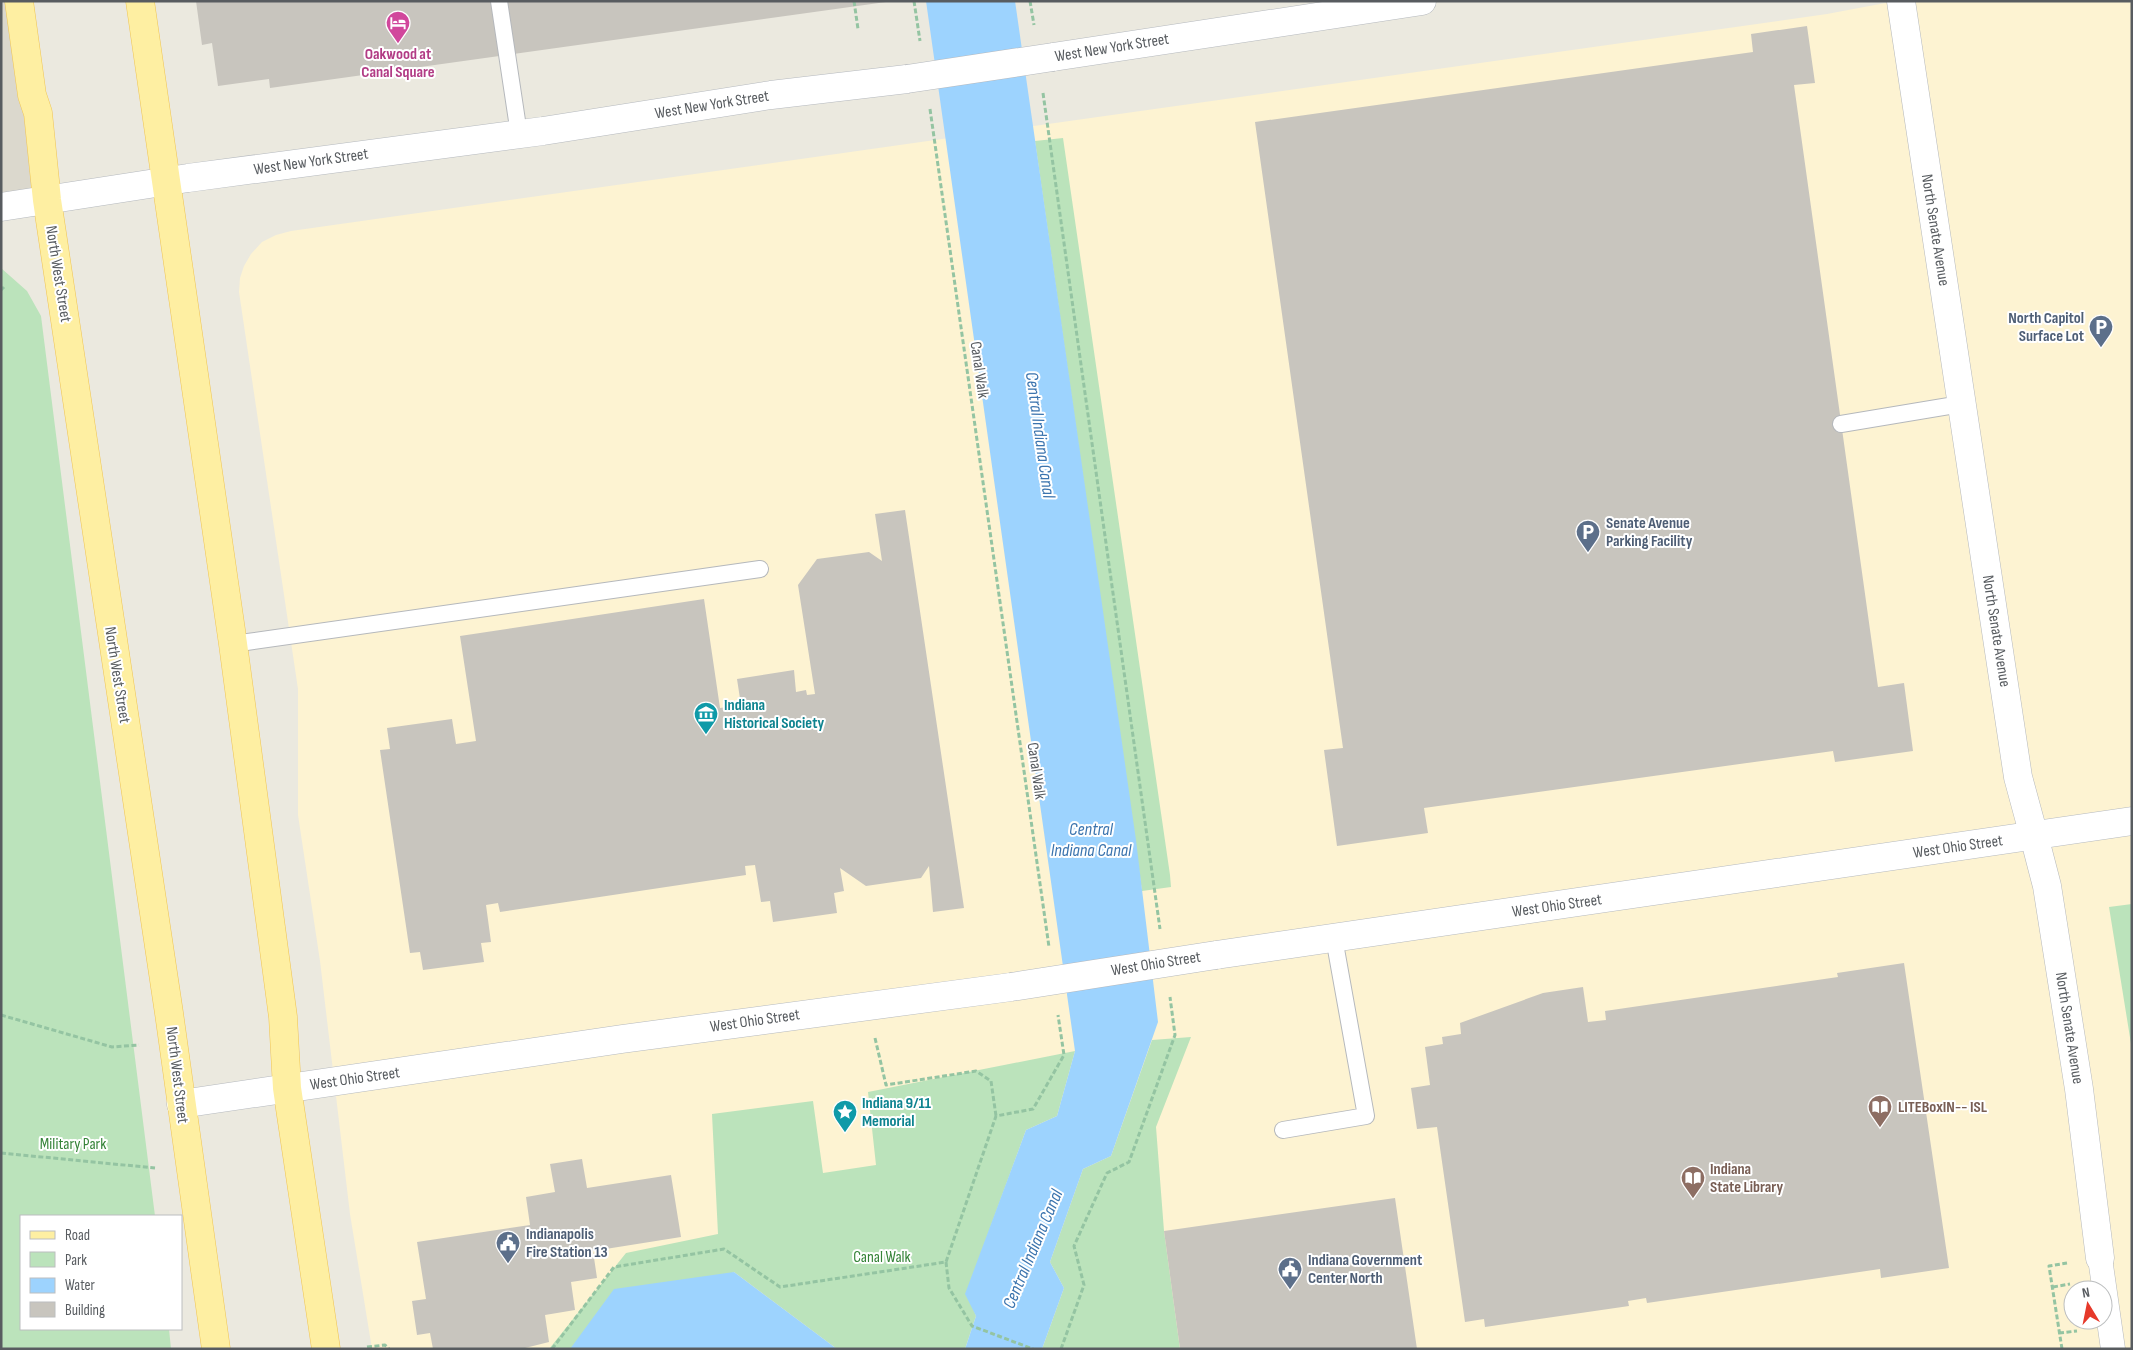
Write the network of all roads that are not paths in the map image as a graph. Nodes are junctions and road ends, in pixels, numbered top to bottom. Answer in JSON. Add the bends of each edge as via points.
{"nodes":[{"id":1,"x":19,"y":1,"type":"edge"},
{"id":2,"x":140,"y":1,"type":"edge"},
{"id":3,"x":499,"y":1,"type":"edge"},
{"id":4,"x":1422,"y":1,"type":"edge"},
{"id":5,"x":1901,"y":1,"type":"edge"},
{"id":6,"x":519,"y":134,"type":"junction"},
{"id":7,"x":166,"y":182,"type":"junction"},
{"id":8,"x":47,"y":200,"type":"junction"},
{"id":9,"x":1,"y":207,"type":"edge"},
{"id":10,"x":1961,"y":404,"type":"junction"},
{"id":11,"x":1841,"y":424,"type":"dead end"},
{"id":12,"x":760,"y":569,"type":"dead end"},
{"id":13,"x":233,"y":644,"type":"junction"},
{"id":14,"x":2132,"y":821,"type":"edge"},
{"id":15,"x":2034,"y":836,"type":"junction"},
{"id":16,"x":1334,"y":938,"type":"junction"},
{"id":17,"x":287,"y":1088,"type":"junction"},
{"id":18,"x":181,"y":1104,"type":"junction"},
{"id":19,"x":1282,"y":1130,"type":"dead end"},
{"id":20,"x":2100,"y":1258,"type":"joint"},
{"id":21,"x":216,"y":1349,"type":"edge"},
{"id":22,"x":326,"y":1349,"type":"edge"},
{"id":23,"x":2113,"y":1349,"type":"edge"}],
"edges":[{"from":1,"to":8,"type":"main road","name":"North West Street","via":[[32,95],[38,113]]},
{"from":2,"to":7,"type":"main road"},
{"from":3,"to":6,"type":"lane"},
{"from":4,"to":6,"type":"main road","name":"West New York Street","bridge":true},
{"from":5,"to":10,"type":"main road","name":"North Senate Avenue"},
{"from":6,"to":7,"type":"main road","name":"West New York Street"},
{"from":7,"to":8,"type":"main road","name":"West New York Street"},
{"from":7,"to":13,"type":"main road"},
{"from":8,"to":9,"type":"main road","name":"West New York Street"},
{"from":8,"to":18,"type":"main road","name":"North West Street"},
{"from":10,"to":11,"type":"lane"},
{"from":10,"to":15,"type":"main road","name":"North Senate Avenue","via":[[2018,777]]},
{"from":12,"to":13,"type":"lane"},
{"from":13,"to":17,"type":"main road","via":[[283,1017]]},
{"from":14,"to":15,"type":"main road","name":"West Ohio Street"},
{"from":15,"to":16,"type":"main road","name":"West Ohio Street"},
{"from":15,"to":20,"type":"main road","name":"North Senate Avenue","via":[[2047,886],[2079,1089]]},
{"from":16,"to":17,"type":"main road","name":"West Ohio Street","bridge":true,"via":[[1011,987]]},
{"from":16,"to":19,"type":"lane","via":[[1366,1116]]},
{"from":17,"to":18,"type":"main road","name":"West Ohio Street"},
{"from":17,"to":22,"type":"main road"},
{"from":18,"to":21,"type":"main road","name":"North West Street"},
{"from":20,"to":23,"type":"street"}]}
